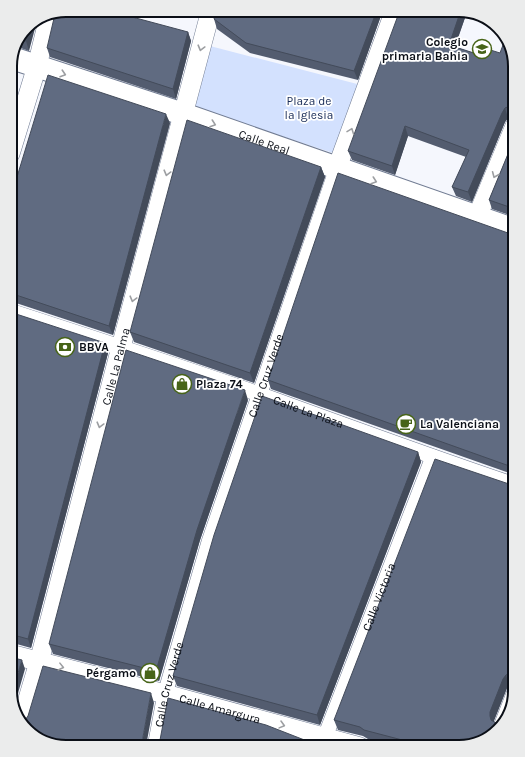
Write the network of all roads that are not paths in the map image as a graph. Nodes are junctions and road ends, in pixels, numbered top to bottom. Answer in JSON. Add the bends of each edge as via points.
{"nodes":[{"id":1,"x":209,"y":17,"type":"edge"},
{"id":2,"x":392,"y":17,"type":"edge"},
{"id":3,"x":48,"y":21,"type":"edge"},
{"id":4,"x":18,"y":60,"type":"edge"},
{"id":5,"x":37,"y":66,"type":"junction"},
{"id":6,"x":182,"y":114,"type":"junction"},
{"id":7,"x":17,"y":131,"type":"edge"},
{"id":8,"x":508,"y":143,"type":"edge"},
{"id":9,"x":337,"y":168,"type":"junction"},
{"id":10,"x":477,"y":217,"type":"junction"},
{"id":11,"x":508,"y":228,"type":"edge"},
{"id":12,"x":17,"y":313,"type":"edge"},
{"id":13,"x":121,"y":347,"type":"junction"},
{"id":14,"x":258,"y":394,"type":"junction"},
{"id":15,"x":433,"y":457,"type":"junction"},
{"id":16,"x":508,"y":483,"type":"edge"},
{"id":17,"x":17,"y":656,"type":"edge"},
{"id":18,"x":39,"y":662,"type":"junction"},
{"id":19,"x":165,"y":694,"type":"junction"},
{"id":20,"x":23,"y":714,"type":"edge"},
{"id":21,"x":156,"y":740,"type":"edge"},
{"id":22,"x":316,"y":740,"type":"edge"},
{"id":23,"x":324,"y":740,"type":"edge"}],
"edges":[{"from":1,"to":6,"type":"street","name":"Calle La Palma","one_way":true},
{"from":9,"to":2,"type":"street","name":"Calle Cruz Verde","one_way":true},
{"from":3,"to":5,"type":"street"},
{"from":4,"to":5,"type":"street","name":"Calle Real"},
{"from":5,"to":6,"type":"street","name":"Calle Real","one_way":true},
{"from":5,"to":7,"type":"street"},
{"from":6,"to":9,"type":"street","name":"Calle Real","one_way":true},
{"from":6,"to":13,"type":"street","name":"Calle La Palma","one_way":true},
{"from":8,"to":10,"type":"street","one_way":true},
{"from":9,"to":10,"type":"street","name":"Calle Real","one_way":true},
{"from":9,"to":14,"type":"street","name":"Calle Cruz Verde"},
{"from":10,"to":11,"type":"street","name":"Calle Real"},
{"from":12,"to":13,"type":"street","name":"Calle La Plaza"},
{"from":13,"to":14,"type":"street","name":"Calle La Plaza"},
{"from":13,"to":18,"type":"street","name":"Calle La Palma","one_way":true},
{"from":14,"to":15,"type":"street","name":"Calle La Plaza"},
{"from":14,"to":19,"type":"street","name":"Calle Cruz Verde","via":[[209,542]]},
{"from":15,"to":16,"type":"street","name":"Calle La Plaza"},
{"from":15,"to":23,"type":"street","name":"Calle Victoria"},
{"from":17,"to":18,"type":"street","name":"Calle Amargura"},
{"from":18,"to":19,"type":"street","name":"Calle Amargura","one_way":true},
{"from":18,"to":20,"type":"street","name":"Calle La Palma"},
{"from":19,"to":21,"type":"street","name":"Calle Cruz Verde"},
{"from":19,"to":22,"type":"street","name":"Calle Amargura","one_way":true}]}
